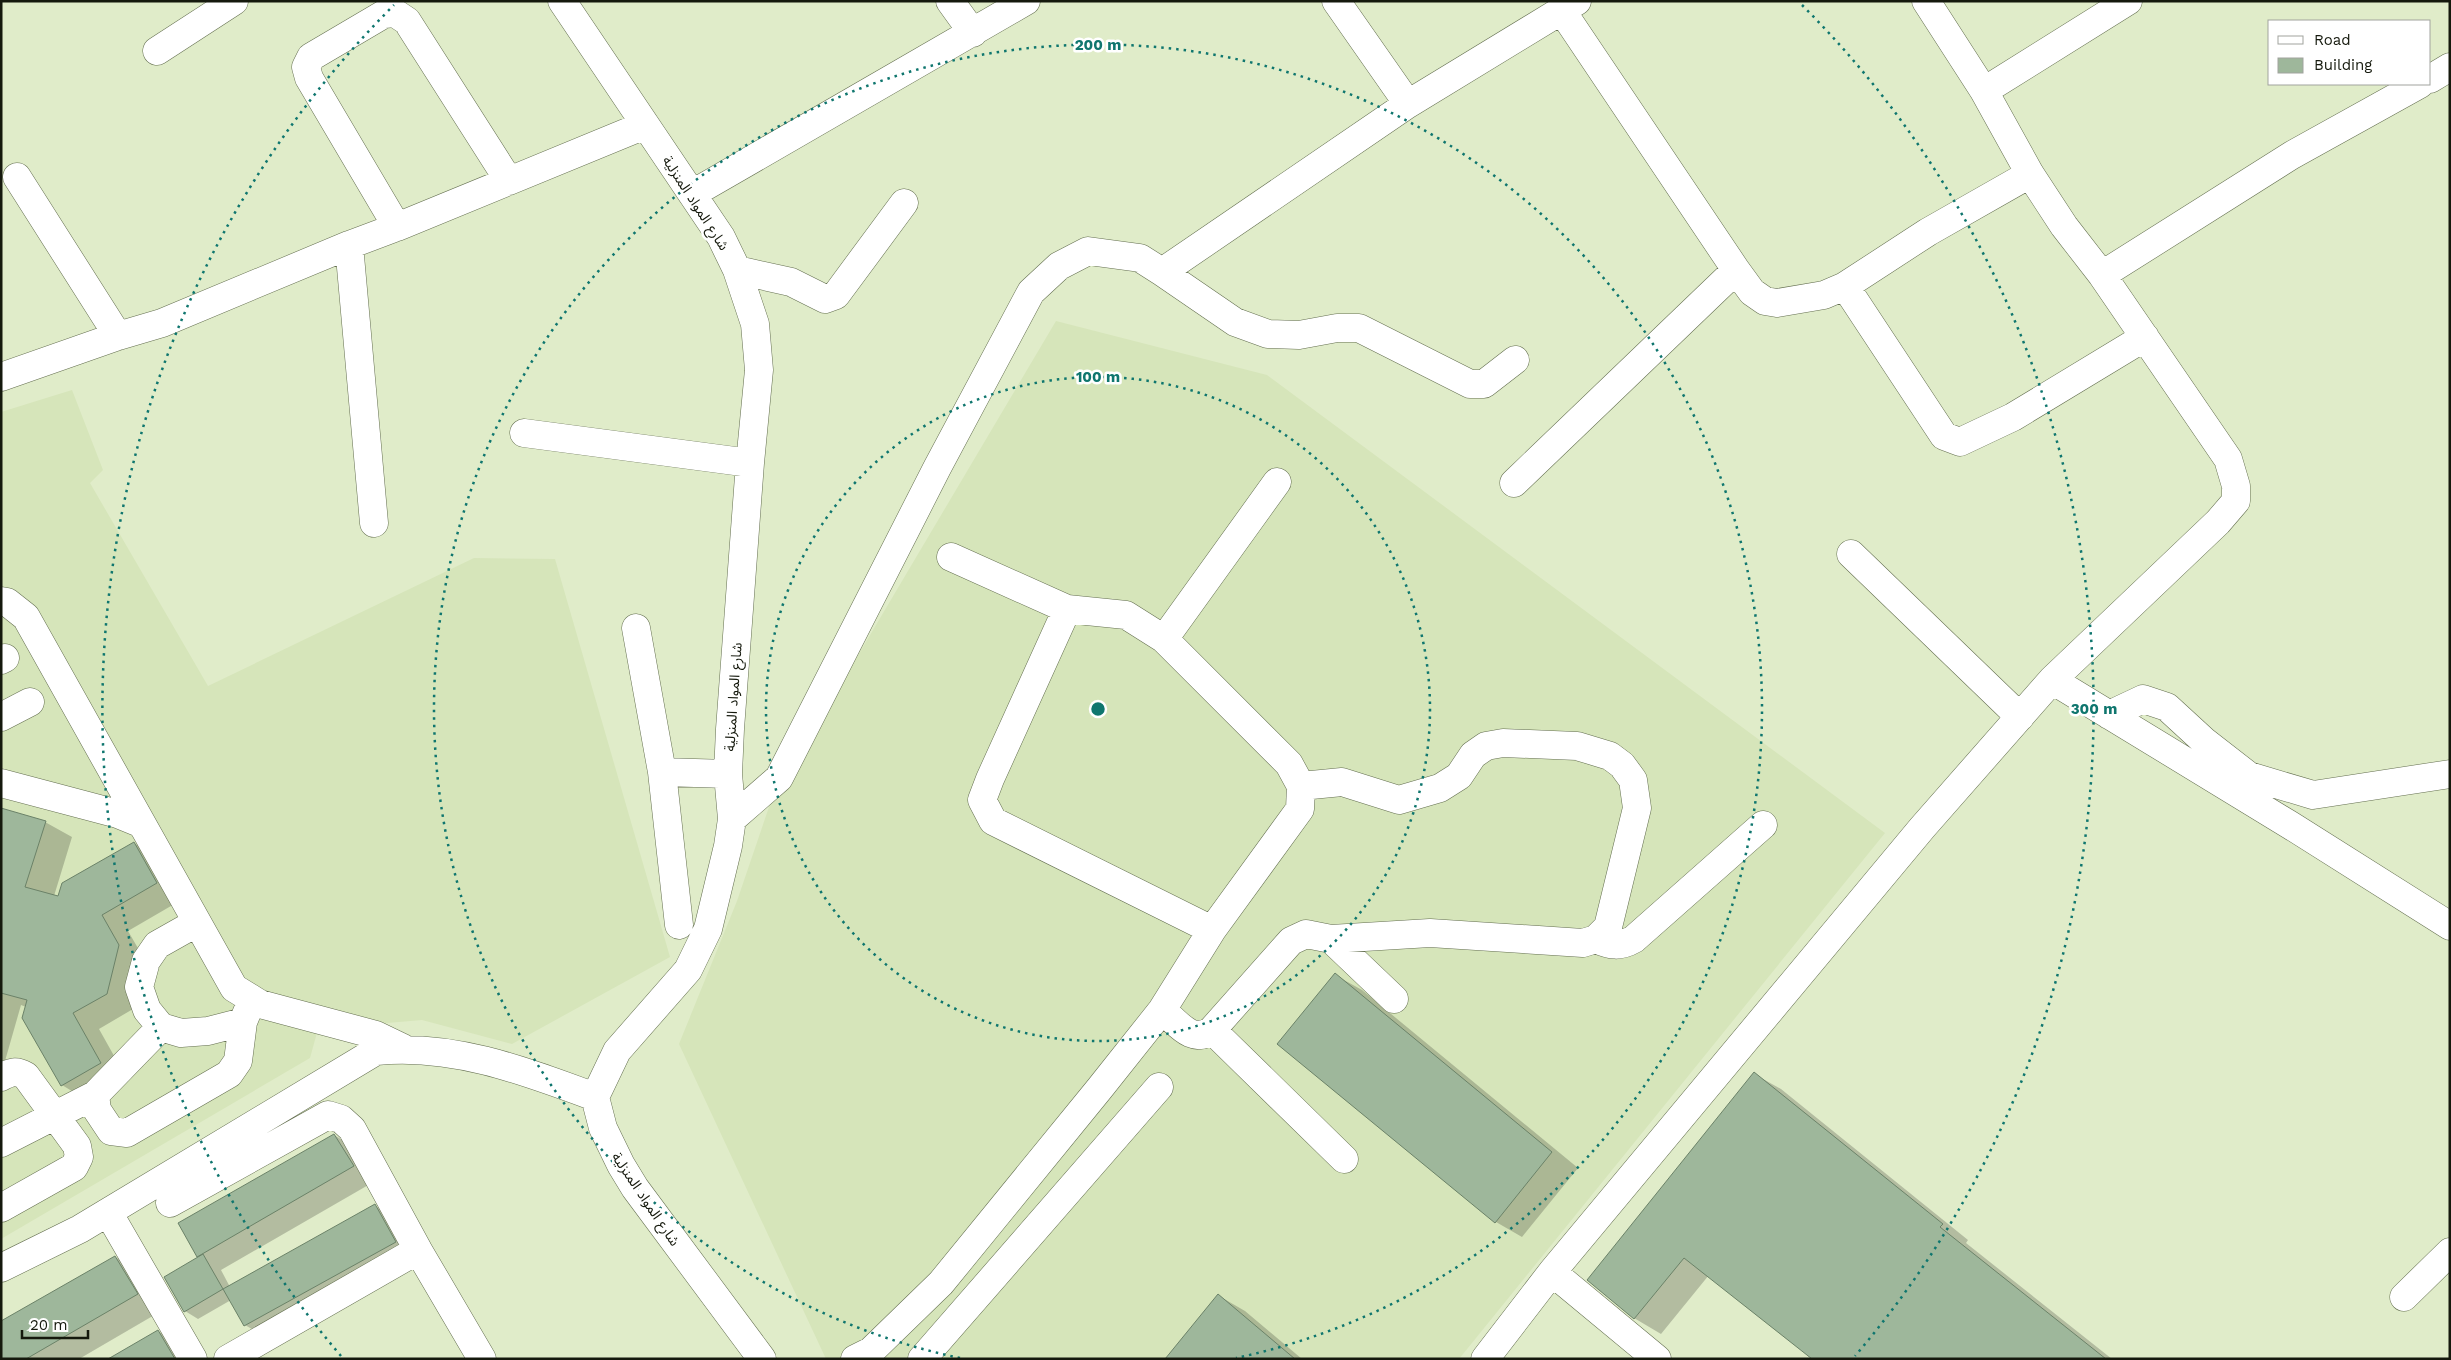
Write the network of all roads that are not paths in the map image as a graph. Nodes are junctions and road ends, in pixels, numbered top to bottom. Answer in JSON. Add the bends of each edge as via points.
{"nodes":[{"id":1,"x":234,"y":1,"type":"edge"},
{"id":2,"x":562,"y":1,"type":"edge"},
{"id":3,"x":950,"y":1,"type":"edge"},
{"id":4,"x":1026,"y":1,"type":"edge"},
{"id":5,"x":1336,"y":1,"type":"edge"},
{"id":6,"x":1926,"y":1,"type":"edge"},
{"id":7,"x":2128,"y":1,"type":"edge"},
{"id":8,"x":1570,"y":6,"type":"edge"},
{"id":9,"x":973,"y":33,"type":"junction"},
{"id":10,"x":157,"y":51,"type":"dead end"},
{"id":11,"x":2450,"y":67,"type":"edge"},
{"id":12,"x":2431,"y":77,"type":"edge"},
{"id":13,"x":2418,"y":85,"type":"edge"},
{"id":14,"x":1984,"y":91,"type":"junction"},
{"id":15,"x":1408,"y":104,"type":"junction"},
{"id":16,"x":645,"y":125,"type":"junction"},
{"id":17,"x":2030,"y":174,"type":"junction"},
{"id":18,"x":17,"y":177,"type":"dead end"},
{"id":19,"x":509,"y":181,"type":"junction"},
{"id":20,"x":692,"y":194,"type":"junction"},
{"id":21,"x":904,"y":203,"type":"dead end"},
{"id":22,"x":398,"y":227,"type":"junction"},
{"id":23,"x":349,"y":245,"type":"junction"},
{"id":24,"x":737,"y":270,"type":"junction"},
{"id":25,"x":1736,"y":270,"type":"junction"},
{"id":26,"x":1162,"y":272,"type":"junction"},
{"id":27,"x":2102,"y":275,"type":"junction"},
{"id":28,"x":1845,"y":286,"type":"junction"},
{"id":29,"x":118,"y":336,"type":"junction"},
{"id":30,"x":2145,"y":338,"type":"junction"},
{"id":31,"x":1515,"y":360,"type":"dead end"},
{"id":32,"x":1,"y":377,"type":"edge"},
{"id":33,"x":524,"y":433,"type":"dead end"},
{"id":34,"x":750,"y":463,"type":"junction"},
{"id":35,"x":1277,"y":482,"type":"dead end"},
{"id":36,"x":1514,"y":483,"type":"dead end"},
{"id":37,"x":374,"y":523,"type":"dead end"},
{"id":38,"x":1851,"y":554,"type":"dead end"},
{"id":39,"x":951,"y":557,"type":"dead end"},
{"id":40,"x":1,"y":601,"type":"edge"},
{"id":41,"x":1067,"y":610,"type":"junction"},
{"id":42,"x":636,"y":628,"type":"dead end"},
{"id":43,"x":1164,"y":639,"type":"junction"},
{"id":44,"x":2052,"y":680,"type":"junction"},
{"id":45,"x":30,"y":702,"type":"dead end"},
{"id":46,"x":2109,"y":715,"type":"junction"},
{"id":47,"x":1,"y":717,"type":"edge"},
{"id":48,"x":2020,"y":717,"type":"junction"},
{"id":49,"x":662,"y":772,"type":"junction"},
{"id":50,"x":728,"y":774,"type":"junction"},
{"id":51,"x":2450,"y":774,"type":"edge"},
{"id":52,"x":1,"y":783,"type":"edge"},
{"id":53,"x":1301,"y":786,"type":"junction"},
{"id":54,"x":732,"y":819,"type":"junction"},
{"id":55,"x":140,"y":823,"type":"junction"},
{"id":56,"x":1763,"y":825,"type":"dead end"},
{"id":57,"x":196,"y":923,"type":"junction"},
{"id":58,"x":679,"y":925,"type":"dead end"},
{"id":59,"x":2450,"y":926,"type":"edge"},
{"id":60,"x":1212,"y":930,"type":"junction"},
{"id":61,"x":1331,"y":938,"type":"junction"},
{"id":62,"x":1596,"y":939,"type":"junction"},
{"id":63,"x":1394,"y":999,"type":"dead end"},
{"id":64,"x":1162,"y":1010,"type":"junction"},
{"id":65,"x":247,"y":1011,"type":"junction"},
{"id":66,"x":161,"y":1027,"type":"junction"},
{"id":67,"x":1212,"y":1030,"type":"junction"},
{"id":68,"x":404,"y":1048,"type":"junction"},
{"id":69,"x":1,"y":1077,"type":"edge"},
{"id":70,"x":1159,"y":1087,"type":"dead end"},
{"id":71,"x":96,"y":1095,"type":"junction"},
{"id":72,"x":595,"y":1097,"type":"junction"},
{"id":73,"x":55,"y":1114,"type":"junction"},
{"id":74,"x":1,"y":1143,"type":"edge"},
{"id":75,"x":1344,"y":1158,"type":"dead end"},
{"id":76,"x":170,"y":1203,"type":"dead end"},
{"id":77,"x":1,"y":1208,"type":"edge"},
{"id":78,"x":108,"y":1212,"type":"junction"},
{"id":79,"x":418,"y":1250,"type":"junction"},
{"id":80,"x":2450,"y":1252,"type":"edge"},
{"id":81,"x":1,"y":1268,"type":"edge"},
{"id":82,"x":1552,"y":1272,"type":"junction"},
{"id":83,"x":2404,"y":1297,"type":"dead end"},
{"id":84,"x":193,"y":1359,"type":"edge"},
{"id":85,"x":228,"y":1359,"type":"edge"},
{"id":86,"x":482,"y":1359,"type":"edge"},
{"id":87,"x":762,"y":1359,"type":"edge"},
{"id":88,"x":855,"y":1359,"type":"edge"},
{"id":89,"x":922,"y":1359,"type":"edge"},
{"id":90,"x":1486,"y":1359,"type":"edge"},
{"id":91,"x":1658,"y":1359,"type":"edge"}],
"edges":[{"from":1,"to":10,"type":"street"},
{"from":2,"to":16,"type":"street","name":"شارع المواد المنزلية"},
{"from":3,"to":9,"type":"street"},
{"from":4,"to":9,"type":"street"},
{"from":5,"to":15,"type":"street"},
{"from":6,"to":14,"type":"street"},
{"from":7,"to":14,"type":"street"},
{"from":8,"to":15,"type":"street"},
{"from":8,"to":25,"type":"street"},
{"from":9,"to":20,"type":"street"},
{"from":11,"to":12,"type":"street"},
{"from":13,"to":27,"type":"street","via":[[2292,155]]},
{"from":14,"to":17,"type":"street"},
{"from":15,"to":26,"type":"street"},
{"from":16,"to":19,"type":"street"},
{"from":16,"to":20,"type":"street","name":"شارع المواد المنزلية"},
{"from":17,"to":27,"type":"street"},
{"from":17,"to":28,"type":"street","via":[[1928,232]]},
{"from":18,"to":29,"type":"street"},
{"from":19,"to":22,"type":"street"},
{"from":19,"to":22,"type":"street","via":[[407,21],[394,13],[384,14],[311,57],[306,67],[309,78]]},
{"from":20,"to":24,"type":"street","name":"شارع المواد المنزلية","via":[[722,238]]},
{"from":21,"to":24,"type":"street","via":[[831,299],[791,282]]},
{"from":22,"to":23,"type":"street"},
{"from":23,"to":29,"type":"street","via":[[162,324]]},
{"from":23,"to":37,"type":"street"},
{"from":24,"to":34,"type":"street","name":"شارع المواد المنزلية","via":[[755,324],[759,370]]},
{"from":25,"to":28,"type":"street","via":[[1752,292],[1765,301],[1777,303],[1824,295]]},
{"from":25,"to":36,"type":"street"},
{"from":26,"to":31,"type":"street","via":[[1235,322],[1268,334],[1299,335],[1358,328],[1470,384],[1484,384]]},
{"from":26,"to":54,"type":"street","via":[[1140,258],[1088,251],[1059,266],[1031,292],[779,778]]},
{"from":27,"to":30,"type":"street"},
{"from":28,"to":30,"type":"street","via":[[1944,436],[1960,442],[2012,417]]},
{"from":29,"to":32,"type":"street"},
{"from":30,"to":44,"type":"street","via":[[2228,459],[2236,486],[2236,501],[2218,522]]},
{"from":33,"to":34,"type":"street"},
{"from":34,"to":50,"type":"street","name":"شارع المواد المنزلية"},
{"from":35,"to":43,"type":"street"},
{"from":38,"to":48,"type":"street"},
{"from":39,"to":41,"type":"street"},
{"from":40,"to":55,"type":"street","via":[[26,616]]},
{"from":41,"to":43,"type":"street","via":[[1126,615]]},
{"from":41,"to":60,"type":"street","via":[[982,800],[993,821]]},
{"from":42,"to":49,"type":"street"},
{"from":43,"to":53,"type":"street","via":[[1289,764]]},
{"from":44,"to":46,"type":"street"},
{"from":44,"to":48,"type":"street"},
{"from":45,"to":47,"type":"street"},
{"from":46,"to":51,"type":"street","via":[[2143,699],[2167,706],[2204,741],[2249,776],[2313,795]]},
{"from":46,"to":59,"type":"street"},
{"from":48,"to":82,"type":"street","via":[[1922,828]]},
{"from":49,"to":50,"type":"street"},
{"from":49,"to":58,"type":"street"},
{"from":50,"to":54,"type":"street","name":"شارع المواد المنزلية"},
{"from":52,"to":55,"type":"street","via":[[118,814]]},
{"from":53,"to":60,"type":"street","via":[[1300,809]]},
{"from":53,"to":62,"type":"street","via":[[1342,782],[1399,800],[1440,788],[1459,776],[1473,755],[1486,746],[1503,742],[1577,746],[1610,756],[1633,780],[1637,808],[1608,927]]},
{"from":54,"to":72,"type":"street","name":"شارع المواد المنزلية","via":[[708,929],[688,970],[617,1052]]},
{"from":55,"to":57,"type":"street"},
{"from":56,"to":62,"type":"street","via":[[1634,939],[1622,945],[1608,945]]},
{"from":57,"to":65,"type":"street"},
{"from":57,"to":66,"type":"street","via":[[157,945],[146,961],[139,987],[147,1010]]},
{"from":60,"to":64,"type":"street"},
{"from":61,"to":62,"type":"street","via":[[1430,933],[1583,943]]},
{"from":61,"to":63,"type":"street"},
{"from":61,"to":67,"type":"street","via":[[1306,934],[1291,941]]},
{"from":64,"to":67,"type":"street","via":[[1194,1036],[1204,1036]]},
{"from":64,"to":88,"type":"street","via":[[941,1283],[871,1351]]},
{"from":65,"to":66,"type":"street","via":[[208,1030],[181,1033]]},
{"from":65,"to":68,"type":"street","via":[[376,1036]]},
{"from":65,"to":71,"type":"street","via":[[238,1061],[229,1074],[127,1133],[111,1131],[97,1110]]},
{"from":66,"to":71,"type":"street"},
{"from":67,"to":75,"type":"street"},
{"from":68,"to":72,"type":"street","via":[[456,1054],[521,1071]]},
{"from":68,"to":78,"type":"street","via":[[376,1051]]},
{"from":69,"to":73,"type":"street","via":[[10,1072],[26,1076]]},
{"from":70,"to":89,"type":"street"},
{"from":71,"to":73,"type":"street"},
{"from":72,"to":87,"type":"street","name":"شارع المواد المنزلية","via":[[603,1128],[630,1180]]},
{"from":73,"to":74,"type":"street"},
{"from":73,"to":77,"type":"street","via":[[76,1146],[79,1157],[74,1167]]},
{"from":76,"to":79,"type":"street","via":[[328,1115],[341,1119],[352,1129]]},
{"from":78,"to":81,"type":"street"},
{"from":78,"to":84,"type":"street"},
{"from":79,"to":85,"type":"street"},
{"from":79,"to":86,"type":"street"},
{"from":80,"to":83,"type":"street"},
{"from":82,"to":90,"type":"street"},
{"from":82,"to":91,"type":"street"}]}
